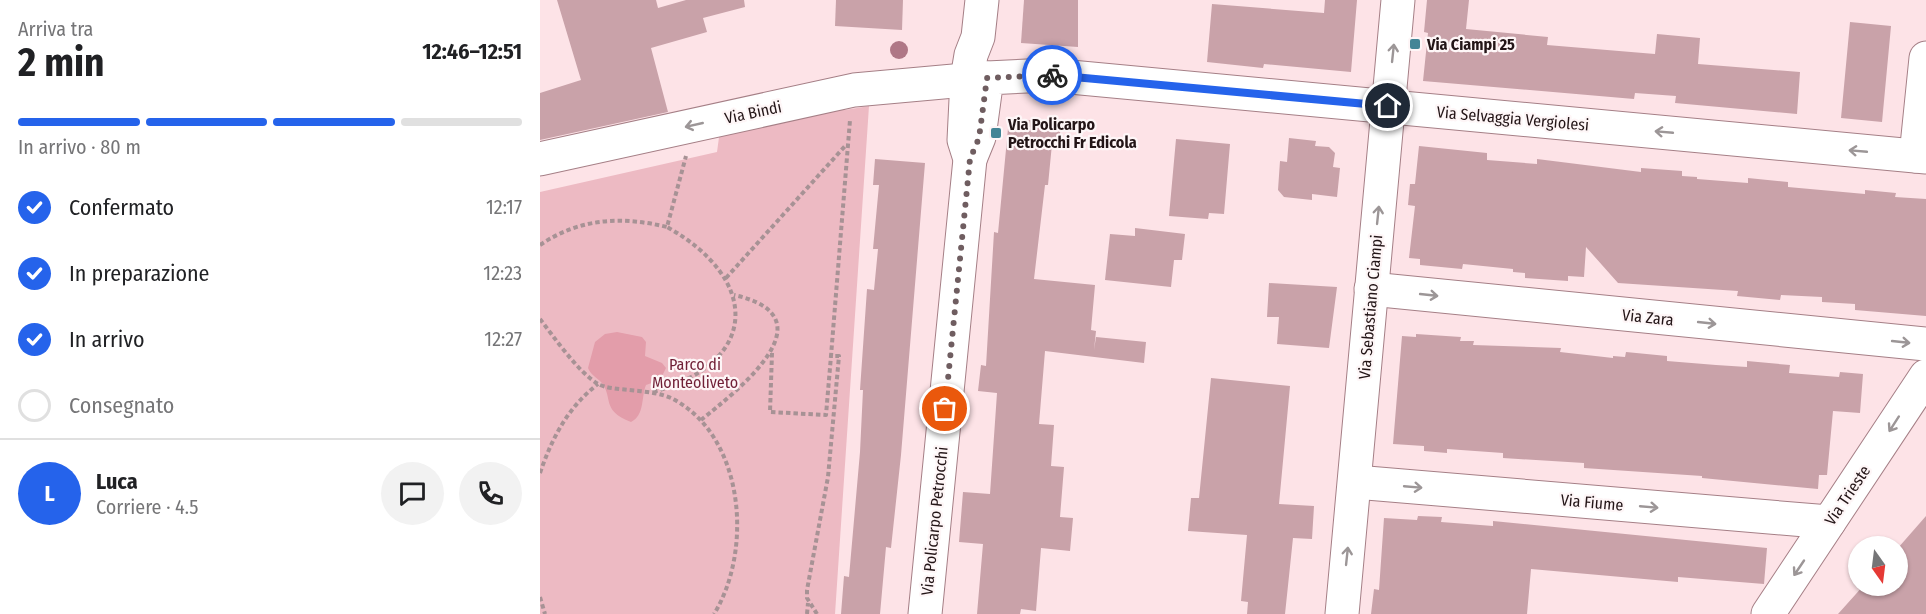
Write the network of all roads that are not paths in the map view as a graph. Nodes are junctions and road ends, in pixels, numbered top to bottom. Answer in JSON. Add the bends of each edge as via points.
{"nodes":[{"id":1,"x":982,"y":0,"type":"edge"},
{"id":2,"x":1398,"y":0,"type":"edge"},
{"id":3,"x":1926,"y":58,"type":"edge"},
{"id":4,"x":986,"y":78,"type":"junction"},
{"id":5,"x":1388,"y":106,"type":"junction"},
{"id":6,"x":1921,"y":157,"type":"edge"},
{"id":7,"x":540,"y":159,"type":"edge"},
{"id":8,"x":1371,"y":289,"type":"junction"},
{"id":9,"x":1926,"y":344,"type":"edge"},
{"id":10,"x":1926,"y":376,"type":"edge"},
{"id":11,"x":1354,"y":482,"type":"junction"},
{"id":12,"x":1830,"y":522,"type":"junction"},
{"id":13,"x":925,"y":614,"type":"edge"},
{"id":14,"x":1342,"y":614,"type":"edge"},
{"id":15,"x":1768,"y":614,"type":"edge"}],
"edges":[{"from":1,"to":4,"type":"street","name":"Via Policarpo Petrocchi","via":[[978,37],[971,56]]},
{"from":5,"to":2,"type":"street","name":"Via Sebastiano Ciampi","one_way":true},
{"from":3,"to":6,"type":"street"},
{"from":4,"to":5,"type":"street","name":"Via Selvaggia Vergiolesi","via":[[1049,75]]},
{"from":4,"to":7,"type":"street","name":"Via Bindi","one_way":true,"via":[[854,90]]},
{"from":4,"to":13,"type":"street","name":"Via Policarpo Petrocchi","via":[[964,140],[970,159]]},
{"from":6,"to":5,"type":"street","name":"Via Selvaggia Vergiolesi","one_way":true},
{"from":8,"to":5,"type":"street","name":"Via Sebastiano Ciampi","one_way":true},
{"from":8,"to":9,"type":"street","name":"Via Zara","one_way":true},
{"from":8,"to":11,"type":"street","name":"Via Sebastiano Ciampi"},
{"from":10,"to":12,"type":"street","name":"Via Trieste","one_way":true},
{"from":11,"to":12,"type":"street","name":"Via Fiume","one_way":true},
{"from":14,"to":11,"type":"street","name":"Via Sebastiano Ciampi","one_way":true},
{"from":12,"to":15,"type":"street","name":"Via Trieste","one_way":true}]}
